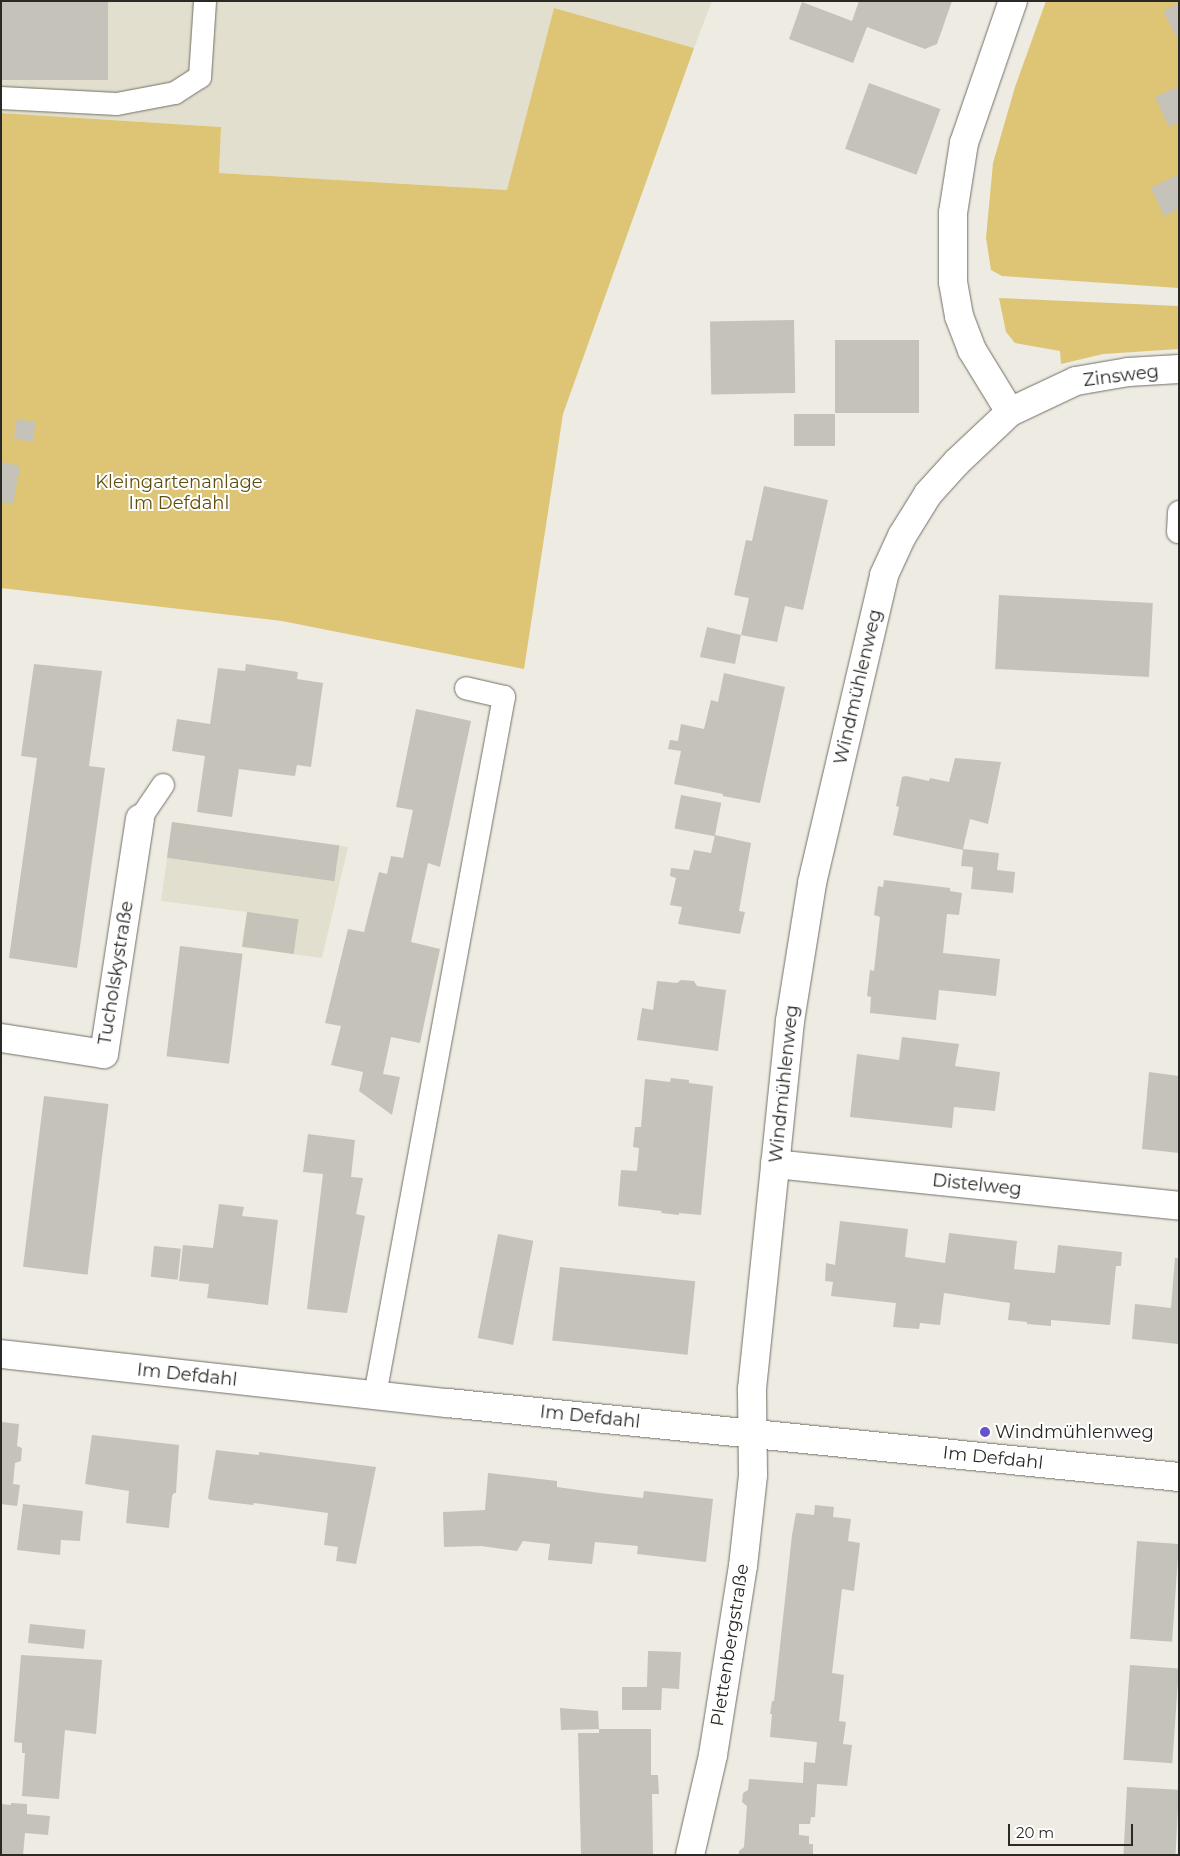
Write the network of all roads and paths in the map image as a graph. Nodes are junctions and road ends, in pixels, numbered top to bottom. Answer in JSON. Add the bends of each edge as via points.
{"nodes":[{"id":1,"x":205,"y":1,"type":"edge"},
{"id":2,"x":1013,"y":1,"type":"edge"},
{"id":3,"x":1,"y":98,"type":"edge"},
{"id":4,"x":1179,"y":369,"type":"edge"},
{"id":5,"x":1010,"y":412,"type":"junction"},
{"id":6,"x":466,"y":688,"type":"dead end"},
{"id":7,"x":163,"y":785,"type":"dead end"},
{"id":8,"x":140,"y":819,"type":"joint"},
{"id":9,"x":1,"y":1038,"type":"edge"},
{"id":10,"x":775,"y":1164,"type":"junction"},
{"id":11,"x":1179,"y":1206,"type":"edge"},
{"id":12,"x":1,"y":1354,"type":"edge"},
{"id":13,"x":375,"y":1395,"type":"junction"},
{"id":14,"x":752,"y":1434,"type":"junction"},
{"id":15,"x":1179,"y":1477,"type":"edge"},
{"id":16,"x":690,"y":1855,"type":"edge"}],
"edges":[{"from":1,"to":3,"type":"lane","via":[[200,77],[175,92],[117,104]]},
{"from":2,"to":5,"type":"street","via":[[964,143],[953,213],[953,282],[959,316],[972,350]]},
{"from":4,"to":5,"type":"street","name":"Zinsweg","via":[[1128,372],[1076,381]]},
{"from":5,"to":10,"type":"street","name":"Windmühlenweg","via":[[928,494],[902,536],[884,575],[812,883],[790,1021]]},
{"from":6,"to":13,"type":"lane","via":[[504,697]]},
{"from":7,"to":8,"type":"lane"},
{"from":8,"to":9,"type":"street","name":"Tucholskystraße","via":[[104,1054]]},
{"from":10,"to":11,"type":"street","name":"Distelweg"},
{"from":10,"to":14,"type":"street","name":"Windmühlenweg","via":[[752,1389]]},
{"from":12,"to":13,"type":"street","name":"Im Defdahl"},
{"from":13,"to":14,"type":"street","name":"Im Defdahl"},
{"from":14,"to":15,"type":"street","name":"Im Defdahl"},
{"from":14,"to":16,"type":"street","name":"Plettenbergstraße","via":[[751,1494],[731,1648],[713,1755]]}]}
